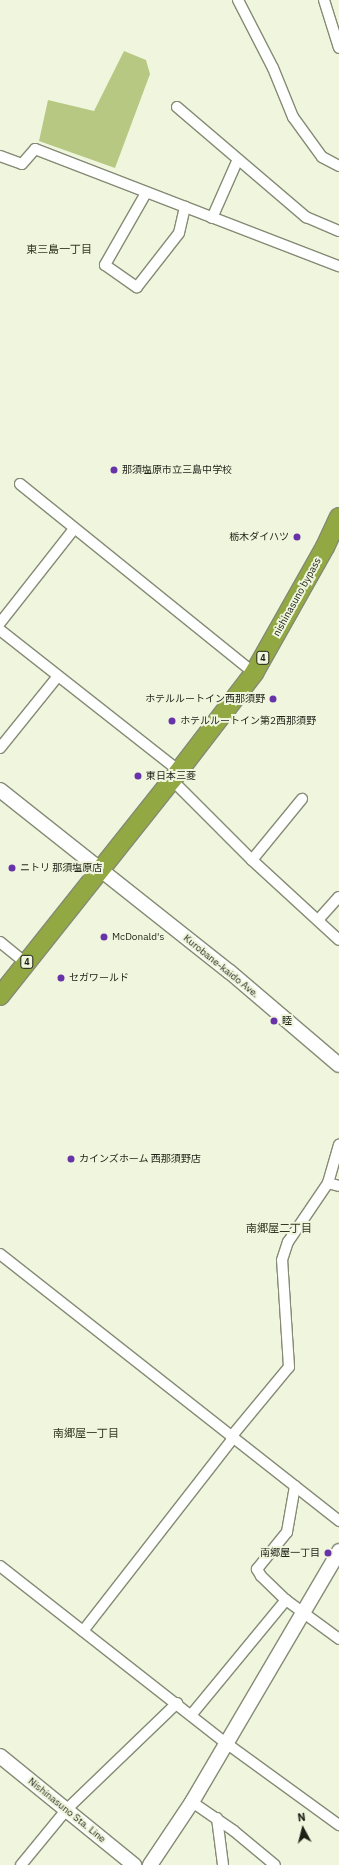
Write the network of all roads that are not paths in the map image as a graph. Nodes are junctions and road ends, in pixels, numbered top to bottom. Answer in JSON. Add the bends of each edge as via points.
{"nodes":[{"id":1,"x":238,"y":0,"type":"edge"},
{"id":2,"x":324,"y":0,"type":"edge"},
{"id":3,"x":339,"y":48,"type":"edge"},
{"id":4,"x":177,"y":107,"type":"dead end"},
{"id":5,"x":0,"y":156,"type":"edge"},
{"id":6,"x":238,"y":159,"type":"junction"},
{"id":7,"x":339,"y":166,"type":"edge"},
{"id":8,"x":146,"y":193,"type":"junction"},
{"id":9,"x":185,"y":207,"type":"junction"},
{"id":10,"x":212,"y":218,"type":"junction"},
{"id":11,"x":339,"y":231,"type":"edge"},
{"id":12,"x":339,"y":266,"type":"edge"},
{"id":13,"x":20,"y":484,"type":"dead end"},
{"id":14,"x":339,"y":518,"type":"edge"},
{"id":15,"x":74,"y":529,"type":"junction"},
{"id":16,"x":332,"y":544,"type":"edge"},
{"id":17,"x":0,"y":623,"type":"edge"},
{"id":18,"x":0,"y":630,"type":"edge"},
{"id":19,"x":254,"y":673,"type":"junction"},
{"id":20,"x":58,"y":676,"type":"junction"},
{"id":21,"x":0,"y":748,"type":"edge"},
{"id":22,"x":176,"y":776,"type":"junction"},
{"id":23,"x":0,"y":790,"type":"edge"},
{"id":24,"x":302,"y":799,"type":"dead end"},
{"id":25,"x":252,"y":860,"type":"junction"},
{"id":26,"x":101,"y":870,"type":"junction"},
{"id":27,"x":339,"y":897,"type":"edge"},
{"id":28,"x":318,"y":920,"type":"junction"},
{"id":29,"x":339,"y":940,"type":"edge"},
{"id":30,"x":0,"y":942,"type":"edge"},
{"id":31,"x":26,"y":963,"type":"junction"},
{"id":32,"x":0,"y":996,"type":"edge"},
{"id":33,"x":339,"y":1065,"type":"edge"},
{"id":34,"x":339,"y":1146,"type":"edge"},
{"id":35,"x":328,"y":1182,"type":"junction"},
{"id":36,"x":339,"y":1186,"type":"edge"},
{"id":37,"x":0,"y":1254,"type":"edge"},
{"id":38,"x":232,"y":1438,"type":"junction"},
{"id":39,"x":295,"y":1486,"type":"junction"},
{"id":40,"x":339,"y":1521,"type":"edge"},
{"id":41,"x":339,"y":1551,"type":"edge"},
{"id":42,"x":0,"y":1566,"type":"edge"},
{"id":43,"x":286,"y":1600,"type":"junction"},
{"id":44,"x":303,"y":1612,"type":"junction"},
{"id":45,"x":84,"y":1631,"type":"junction"},
{"id":46,"x":339,"y":1639,"type":"edge"},
{"id":47,"x":177,"y":1703,"type":"junction"},
{"id":48,"x":192,"y":1714,"type":"junction"},
{"id":49,"x":226,"y":1743,"type":"junction"},
{"id":50,"x":0,"y":1756,"type":"edge"},
{"id":51,"x":192,"y":1802,"type":"junction"},
{"id":52,"x":67,"y":1809,"type":"junction"},
{"id":53,"x":217,"y":1818,"type":"junction"},
{"id":54,"x":339,"y":1825,"type":"edge"},
{"id":55,"x":21,"y":1865,"type":"edge"},
{"id":56,"x":134,"y":1865,"type":"edge"},
{"id":57,"x":150,"y":1865,"type":"edge"},
{"id":58,"x":223,"y":1865,"type":"edge"},
{"id":59,"x":275,"y":1865,"type":"edge"}],
"edges":[{"from":1,"to":7,"type":"street","via":[[273,68],[292,117],[322,157]]},
{"from":2,"to":3,"type":"street"},
{"from":4,"to":6,"type":"street"},
{"from":5,"to":8,"type":"street","via":[[22,164],[35,149]]},
{"from":6,"to":10,"type":"street"},
{"from":6,"to":11,"type":"street","via":[[306,217]]},
{"from":8,"to":9,"type":"street"},
{"from":8,"to":9,"type":"street","via":[[105,265],[137,287],[179,233]]},
{"from":9,"to":10,"type":"street"},
{"from":10,"to":12,"type":"street"},
{"from":13,"to":15,"type":"street"},
{"from":14,"to":16,"type":"highway","name":"nishinasuno bypass","number":"4"},
{"from":15,"to":17,"type":"street"},
{"from":15,"to":19,"type":"street"},
{"from":16,"to":19,"type":"highway","name":"nishinasuno bypass","number":"4"},
{"from":18,"to":20,"type":"street"},
{"from":19,"to":22,"type":"highway","name":"nishinasuno bypass","number":"4"},
{"from":20,"to":21,"type":"street"},
{"from":20,"to":22,"type":"street"},
{"from":22,"to":25,"type":"street"},
{"from":22,"to":26,"type":"highway","name":"nishinasuno bypass","number":"4"},
{"from":23,"to":26,"type":"street","name":"Kurobane-kaido Ave."},
{"from":24,"to":25,"type":"street"},
{"from":25,"to":28,"type":"street"},
{"from":26,"to":31,"type":"highway","name":"nishinasuno bypass","number":"4"},
{"from":26,"to":33,"type":"street","name":"Kurobane-kaido Ave.","via":[[230,972]]},
{"from":27,"to":28,"type":"street"},
{"from":28,"to":29,"type":"street"},
{"from":30,"to":31,"type":"street"},
{"from":31,"to":32,"type":"highway","name":"nishinasuno bypass","number":"4"},
{"from":34,"to":35,"type":"street"},
{"from":35,"to":36,"type":"street"},
{"from":35,"to":38,"type":"street","via":[[288,1242],[282,1260],[289,1367]]},
{"from":37,"to":38,"type":"street"},
{"from":38,"to":39,"type":"street"},
{"from":38,"to":45,"type":"street"},
{"from":39,"to":40,"type":"street"},
{"from":39,"to":43,"type":"street","via":[[286,1532],[257,1568],[261,1576]]},
{"from":41,"to":44,"type":"street"},
{"from":42,"to":45,"type":"street"},
{"from":43,"to":44,"type":"street"},
{"from":43,"to":48,"type":"street"},
{"from":44,"to":46,"type":"street"},
{"from":44,"to":49,"type":"street"},
{"from":45,"to":47,"type":"street"},
{"from":47,"to":48,"type":"street"},
{"from":47,"to":52,"type":"street"},
{"from":48,"to":49,"type":"street"},
{"from":49,"to":51,"type":"street"},
{"from":49,"to":54,"type":"street"},
{"from":50,"to":52,"type":"street","name":"Nishinasuno Sta. Line"},
{"from":51,"to":53,"type":"street"},
{"from":51,"to":57,"type":"street"},
{"from":52,"to":55,"type":"street"},
{"from":52,"to":56,"type":"street","name":"Nishinasuno Sta. Line"},
{"from":53,"to":58,"type":"street"},
{"from":53,"to":59,"type":"street"}]}
